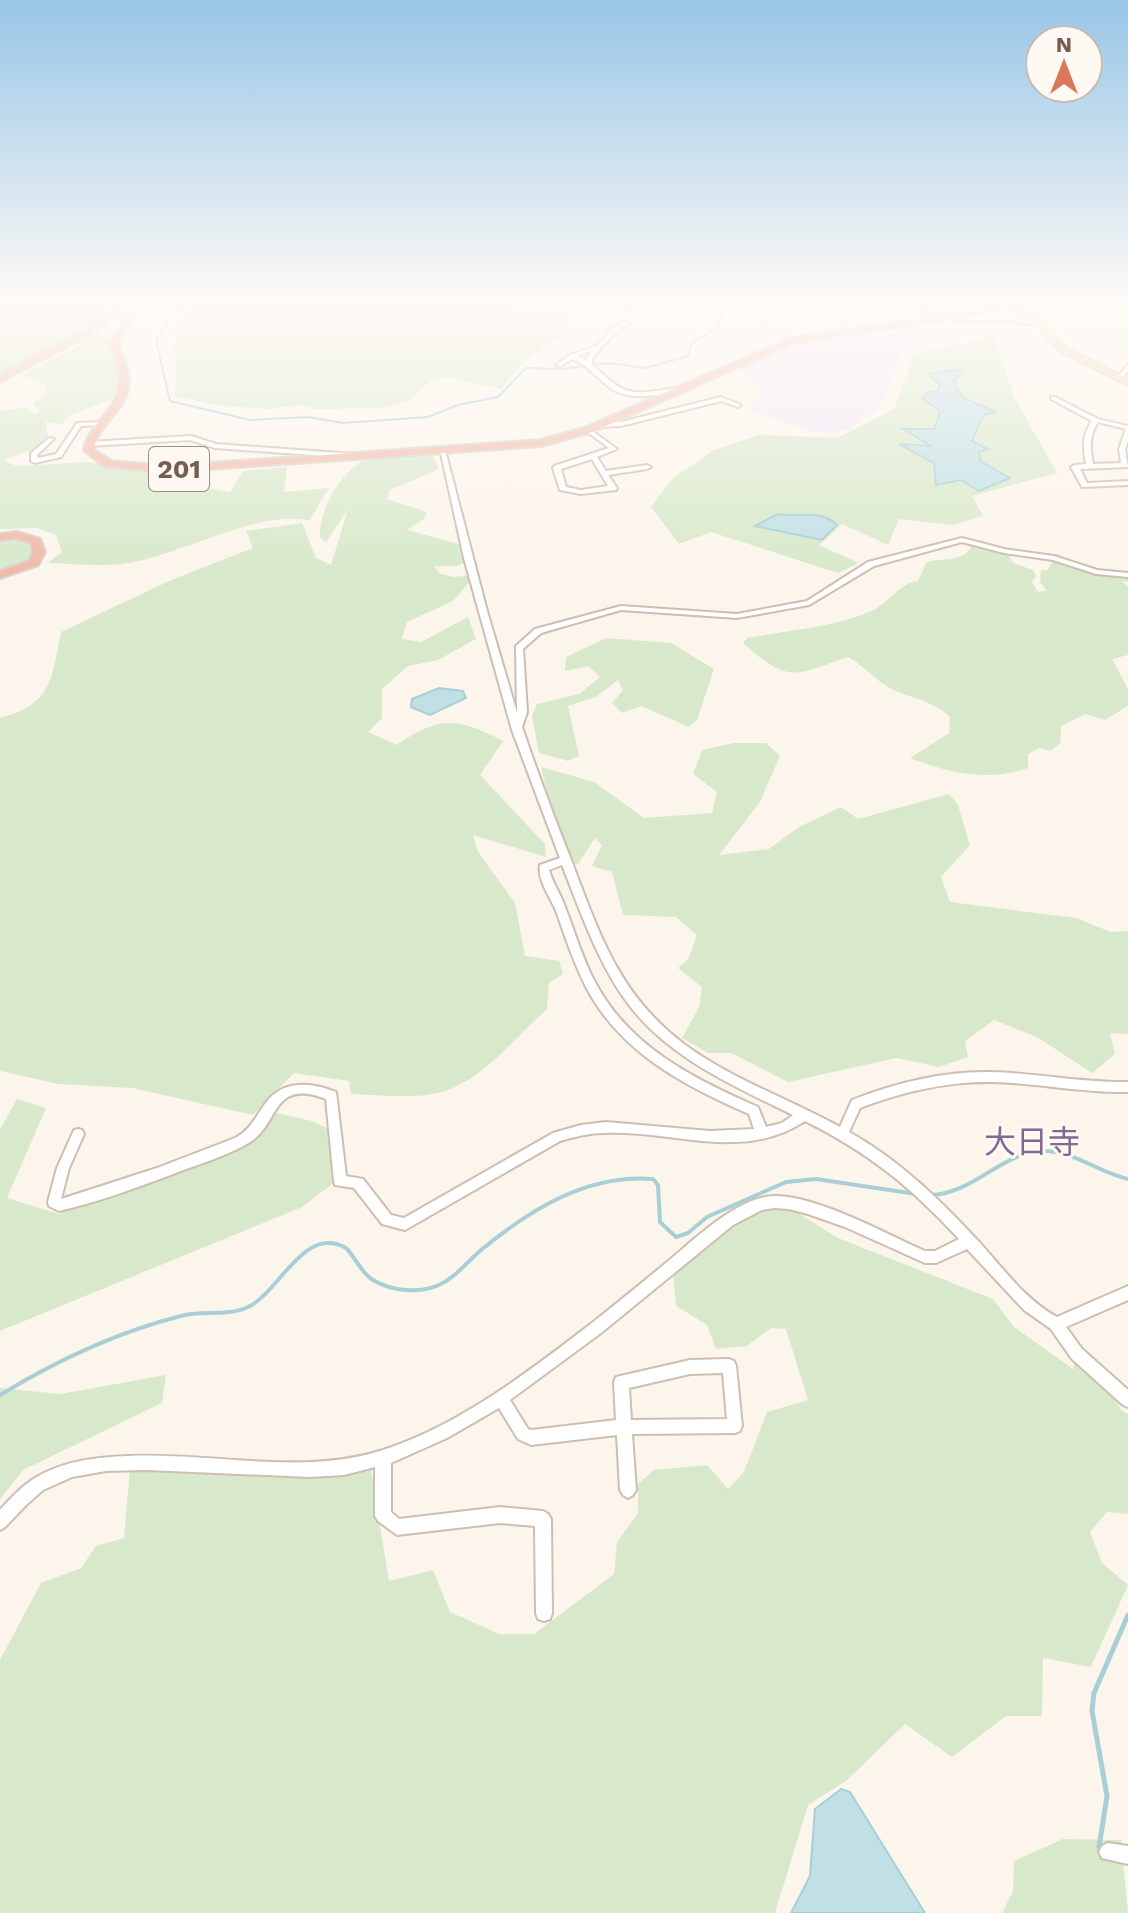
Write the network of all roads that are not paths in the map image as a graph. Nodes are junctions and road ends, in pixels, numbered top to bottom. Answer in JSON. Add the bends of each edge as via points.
{"nodes":[{"id":1,"x":122,"y":391,"type":"edge"},
{"id":2,"x":622,"y":391,"type":"edge"},
{"id":3,"x":667,"y":391,"type":"edge"},
{"id":4,"x":674,"y":391,"type":"edge"},
{"id":5,"x":1053,"y":398,"type":"dead end"},
{"id":6,"x":738,"y":405,"type":"dead end"},
{"id":7,"x":1096,"y":420,"type":"junction"},
{"id":8,"x":103,"y":424,"type":"junction"},
{"id":9,"x":594,"y":428,"type":"junction"},
{"id":10,"x":1128,"y":429,"type":"edge"},
{"id":11,"x":51,"y":439,"type":"dead end"},
{"id":12,"x":88,"y":444,"type":"junction"},
{"id":13,"x":442,"y":450,"type":"junction"},
{"id":14,"x":354,"y":456,"type":"junction"},
{"id":15,"x":594,"y":457,"type":"junction"},
{"id":16,"x":1090,"y":466,"type":"junction"},
{"id":17,"x":647,"y":467,"type":"dead end"},
{"id":18,"x":605,"y":473,"type":"junction"},
{"id":19,"x":1128,"y":483,"type":"edge"},
{"id":20,"x":574,"y":491,"type":"junction"},
{"id":21,"x":595,"y":498,"type":"dead end"},
{"id":22,"x":0,"y":537,"type":"edge"},
{"id":23,"x":0,"y":575,"type":"edge"},
{"id":24,"x":1128,"y":575,"type":"edge"},
{"id":25,"x":516,"y":731,"type":"junction"},
{"id":26,"x":565,"y":860,"type":"junction"},
{"id":27,"x":660,"y":1031,"type":"junction"},
{"id":28,"x":636,"y":1043,"type":"junction"},
{"id":29,"x":1128,"y":1087,"type":"edge"},
{"id":30,"x":805,"y":1114,"type":"junction"},
{"id":31,"x":78,"y":1134,"type":"dead end"},
{"id":32,"x":762,"y":1134,"type":"junction"},
{"id":33,"x":842,"y":1135,"type":"junction"},
{"id":34,"x":969,"y":1241,"type":"junction"},
{"id":35,"x":1128,"y":1293,"type":"edge"},
{"id":36,"x":1056,"y":1324,"type":"junction"},
{"id":37,"x":501,"y":1398,"type":"junction"},
{"id":38,"x":1128,"y":1400,"type":"edge"},
{"id":39,"x":623,"y":1427,"type":"junction"},
{"id":40,"x":383,"y":1458,"type":"junction"},
{"id":41,"x":628,"y":1490,"type":"dead end"},
{"id":42,"x":0,"y":1522,"type":"edge"},
{"id":43,"x":544,"y":1613,"type":"dead end"},
{"id":44,"x":1108,"y":1852,"type":"dead end"},
{"id":45,"x":1128,"y":1855,"type":"edge"}],
"edges":[{"from":1,"to":8,"type":"highway"},
{"from":2,"to":3,"type":"street","via":[[628,396]]},
{"from":4,"to":9,"type":"highway","number":"201"},
{"from":5,"to":7,"type":"street"},
{"from":6,"to":9,"type":"street","via":[[721,399]]},
{"from":7,"to":10,"type":"street"},
{"from":7,"to":16,"type":"street","via":[[1086,441]]},
{"from":8,"to":11,"type":"street","via":[[79,424],[59,456],[35,461],[33,454]]},
{"from":8,"to":12,"type":"highway"},
{"from":9,"to":13,"type":"highway","number":"201","via":[[521,446]]},
{"from":9,"to":15,"type":"street","via":[[614,449]]},
{"from":10,"to":16,"type":"street","via":[[1122,449],[1125,465]]},
{"from":12,"to":14,"type":"street","via":[[196,438],[215,446]]},
{"from":12,"to":14,"type":"highway","number":"201","via":[[93,456],[108,464],[167,469]]},
{"from":13,"to":14,"type":"highway","number":"201"},
{"from":13,"to":25,"type":"street"},
{"from":15,"to":18,"type":"street"},
{"from":15,"to":20,"type":"street","via":[[557,468],[563,488]]},
{"from":16,"to":19,"type":"street","via":[[1075,467],[1085,485]]},
{"from":17,"to":18,"type":"street"},
{"from":18,"to":20,"type":"street","via":[[613,488]]},
{"from":20,"to":21,"type":"street"},
{"from":22,"to":23,"type":"highway","via":[[29,537],[39,552],[34,563]]},
{"from":24,"to":25,"type":"street","via":[[962,540],[871,564],[809,603],[737,616],[632,607],[603,612],[538,631],[519,648],[522,712]]},
{"from":25,"to":26,"type":"street"},
{"from":26,"to":27,"type":"street","via":[[613,974],[637,1010]]},
{"from":26,"to":28,"type":"street","via":[[544,868],[544,877],[559,901],[578,966],[608,1014]]},
{"from":27,"to":28,"type":"street"},
{"from":27,"to":30,"type":"street","via":[[713,1068]]},
{"from":28,"to":32,"type":"street","via":[[676,1075],[754,1111]]},
{"from":29,"to":33,"type":"street","via":[[1090,1089],[992,1077],[928,1085],[856,1104]]},
{"from":30,"to":32,"type":"street","via":[[789,1128]]},
{"from":30,"to":33,"type":"street"},
{"from":31,"to":32,"type":"street","via":[[60,1179],[54,1202],[59,1205],[250,1137],[279,1096],[320,1090],[332,1096],[336,1112],[340,1181],[358,1183],[387,1220],[405,1224],[576,1131],[606,1127]]},
{"from":33,"to":34,"type":"street","via":[[912,1183]]},
{"from":34,"to":36,"type":"street","via":[[1031,1312]]},
{"from":34,"to":37,"type":"street","via":[[925,1257],[803,1206],[756,1206],[728,1221]]},
{"from":35,"to":36,"type":"street"},
{"from":36,"to":38,"type":"street","via":[[1077,1354]]},
{"from":37,"to":39,"type":"street","via":[[531,1438]]},
{"from":37,"to":40,"type":"street"},
{"from":39,"to":39,"type":"street","via":[[735,1426],[729,1366],[690,1367],[621,1382]]},
{"from":39,"to":41,"type":"street"},
{"from":40,"to":42,"type":"street","via":[[289,1471],[106,1462],[72,1468],[44,1481]]},
{"from":40,"to":43,"type":"street","via":[[383,1516],[397,1527],[500,1515],[543,1519]]},
{"from":44,"to":45,"type":"street"}]}
